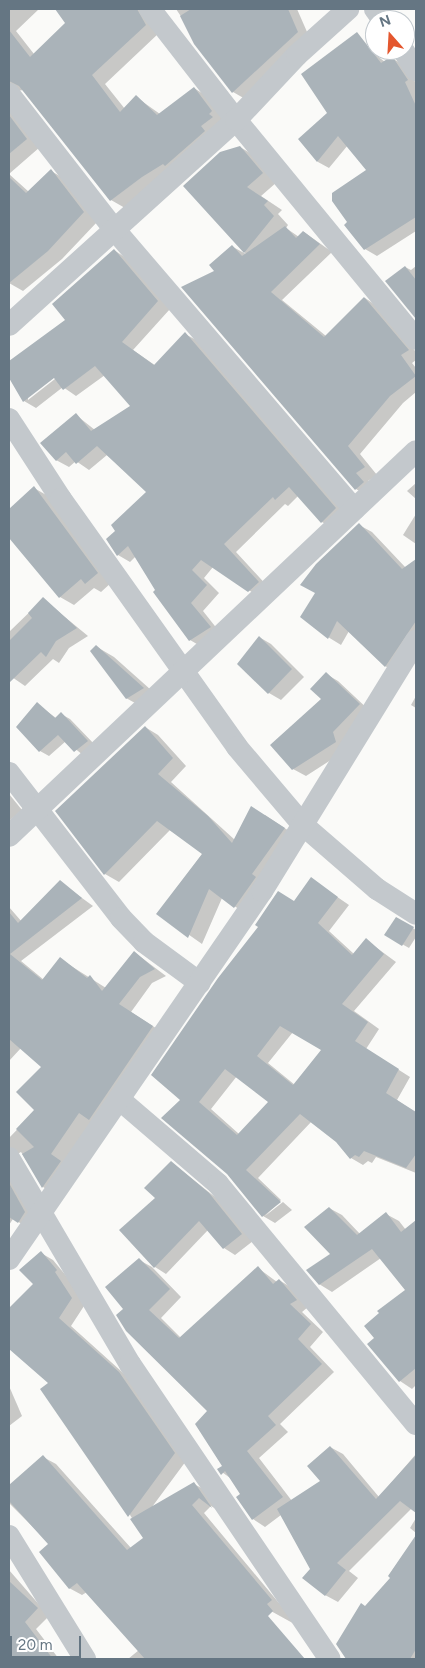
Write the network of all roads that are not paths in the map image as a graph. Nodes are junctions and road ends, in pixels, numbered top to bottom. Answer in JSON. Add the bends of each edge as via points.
{"nodes":[{"id":1,"x":150,"y":9,"type":"edge"},
{"id":2,"x":348,"y":9,"type":"edge"},
{"id":3,"x":9,"y":94,"type":"edge"},
{"id":4,"x":236,"y":120,"type":"junction"},
{"id":5,"x":114,"y":230,"type":"junction"},
{"id":6,"x":9,"y":325,"type":"edge"},
{"id":7,"x":416,"y":339,"type":"edge"},
{"id":8,"x":9,"y":419,"type":"edge"},
{"id":9,"x":416,"y":451,"type":"edge"},
{"id":10,"x":354,"y":509,"type":"junction"},
{"id":11,"x":416,"y":641,"type":"edge"},
{"id":12,"x":183,"y":672,"type":"junction"},
{"id":13,"x":9,"y":773,"type":"edge"},
{"id":14,"x":36,"y":809,"type":"junction"},
{"id":15,"x":303,"y":825,"type":"junction"},
{"id":16,"x":9,"y":836,"type":"edge"},
{"id":17,"x":416,"y":914,"type":"edge"},
{"id":18,"x":200,"y":982,"type":"junction"},
{"id":19,"x":119,"y":1099,"type":"junction"},
{"id":20,"x":9,"y":1158,"type":"edge"},
{"id":21,"x":41,"y":1213,"type":"junction"},
{"id":22,"x":9,"y":1259,"type":"edge"},
{"id":23,"x":416,"y":1424,"type":"edge"},
{"id":24,"x":9,"y":1536,"type":"edge"},
{"id":25,"x":83,"y":1658,"type":"edge"},
{"id":26,"x":330,"y":1659,"type":"edge"}],
"edges":[{"from":1,"to":4,"type":"street"},
{"from":2,"to":4,"type":"street","via":[[297,55]]},
{"from":3,"to":5,"type":"street"},
{"from":4,"to":5,"type":"street"},
{"from":4,"to":7,"type":"street"},
{"from":5,"to":6,"type":"street"},
{"from":5,"to":10,"type":"street"},
{"from":8,"to":12,"type":"street"},
{"from":9,"to":10,"type":"street"},
{"from":10,"to":12,"type":"street"},
{"from":11,"to":15,"type":"street"},
{"from":12,"to":14,"type":"street"},
{"from":12,"to":15,"type":"street","via":[[237,747]]},
{"from":13,"to":14,"type":"street"},
{"from":14,"to":16,"type":"street"},
{"from":14,"to":18,"type":"street","via":[[121,918],[144,942]]},
{"from":15,"to":17,"type":"street","via":[[376,889]]},
{"from":15,"to":18,"type":"street"},
{"from":18,"to":19,"type":"street"},
{"from":19,"to":21,"type":"street"},
{"from":19,"to":23,"type":"street","via":[[218,1184]]},
{"from":20,"to":21,"type":"street"},
{"from":21,"to":22,"type":"street"},
{"from":21,"to":26,"type":"street","via":[[130,1364]]},
{"from":24,"to":25,"type":"street"}]}
